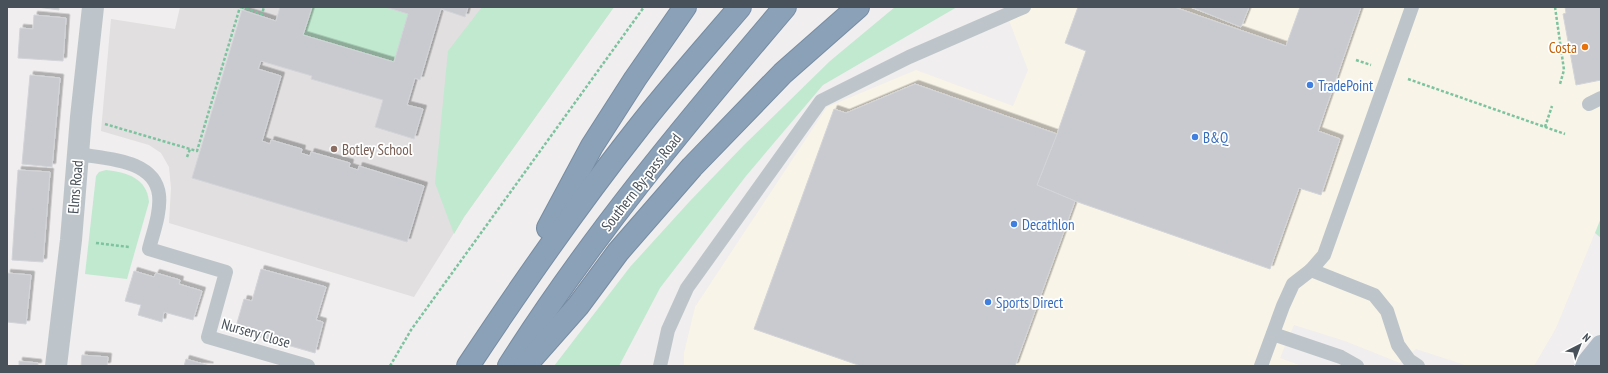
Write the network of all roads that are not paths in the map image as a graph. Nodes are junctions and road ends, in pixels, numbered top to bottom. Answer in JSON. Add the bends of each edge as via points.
{"nodes":[{"id":1,"x":93,"y":7,"type":"edge"},
{"id":2,"x":685,"y":7,"type":"edge"},
{"id":3,"x":740,"y":7,"type":"edge"},
{"id":4,"x":785,"y":7,"type":"edge"},
{"id":5,"x":858,"y":7,"type":"edge"},
{"id":6,"x":1024,"y":7,"type":"edge"},
{"id":7,"x":1412,"y":7,"type":"edge"},
{"id":8,"x":78,"y":154,"type":"junction"},
{"id":9,"x":1311,"y":270,"type":"junction"},
{"id":10,"x":499,"y":319,"type":"junction"},
{"id":11,"x":1273,"y":334,"type":"junction"},
{"id":12,"x":1601,"y":346,"type":"edge"},
{"id":13,"x":56,"y":366,"type":"edge"},
{"id":14,"x":308,"y":366,"type":"edge"},
{"id":15,"x":468,"y":366,"type":"edge"},
{"id":16,"x":509,"y":366,"type":"edge"},
{"id":17,"x":525,"y":366,"type":"edge"},
{"id":18,"x":660,"y":366,"type":"edge"},
{"id":19,"x":1261,"y":366,"type":"edge"},
{"id":20,"x":1357,"y":366,"type":"edge"},
{"id":21,"x":1418,"y":366,"type":"edge"},
{"id":22,"x":1585,"y":366,"type":"edge"}],
"edges":[{"from":1,"to":8,"type":"street","name":"Elms Road"},
{"from":2,"to":10,"type":"highway","via":[[592,146]]},
{"from":3,"to":10,"type":"highway","via":[[635,131],[576,209]]},
{"from":4,"to":16,"type":"highway","name":"Southern By-pass Road","via":[[703,104],[601,232]]},
{"from":5,"to":17,"type":"highway","via":[[783,73],[692,167],[618,252],[578,306]]},
{"from":6,"to":18,"type":"lane","via":[[909,57],[821,101],[688,288],[668,330]]},
{"from":7,"to":9,"type":"lane","via":[[1324,256]]},
{"from":8,"to":13,"type":"street","name":"Elms Road"},
{"from":8,"to":14,"type":"lane","name":"Nursery Close","via":[[125,162],[149,175],[157,185],[157,216],[149,250],[226,272],[208,337]]},
{"from":9,"to":11,"type":"lane","via":[[1293,284],[1282,306]]},
{"from":9,"to":21,"type":"lane","via":[[1374,295],[1387,311],[1398,345],[1409,360]]},
{"from":10,"to":15,"type":"highway"},
{"from":11,"to":19,"type":"lane"},
{"from":11,"to":20,"type":"lane","via":[[1341,357]]},
{"from":12,"to":22,"type":"main road"}]}
